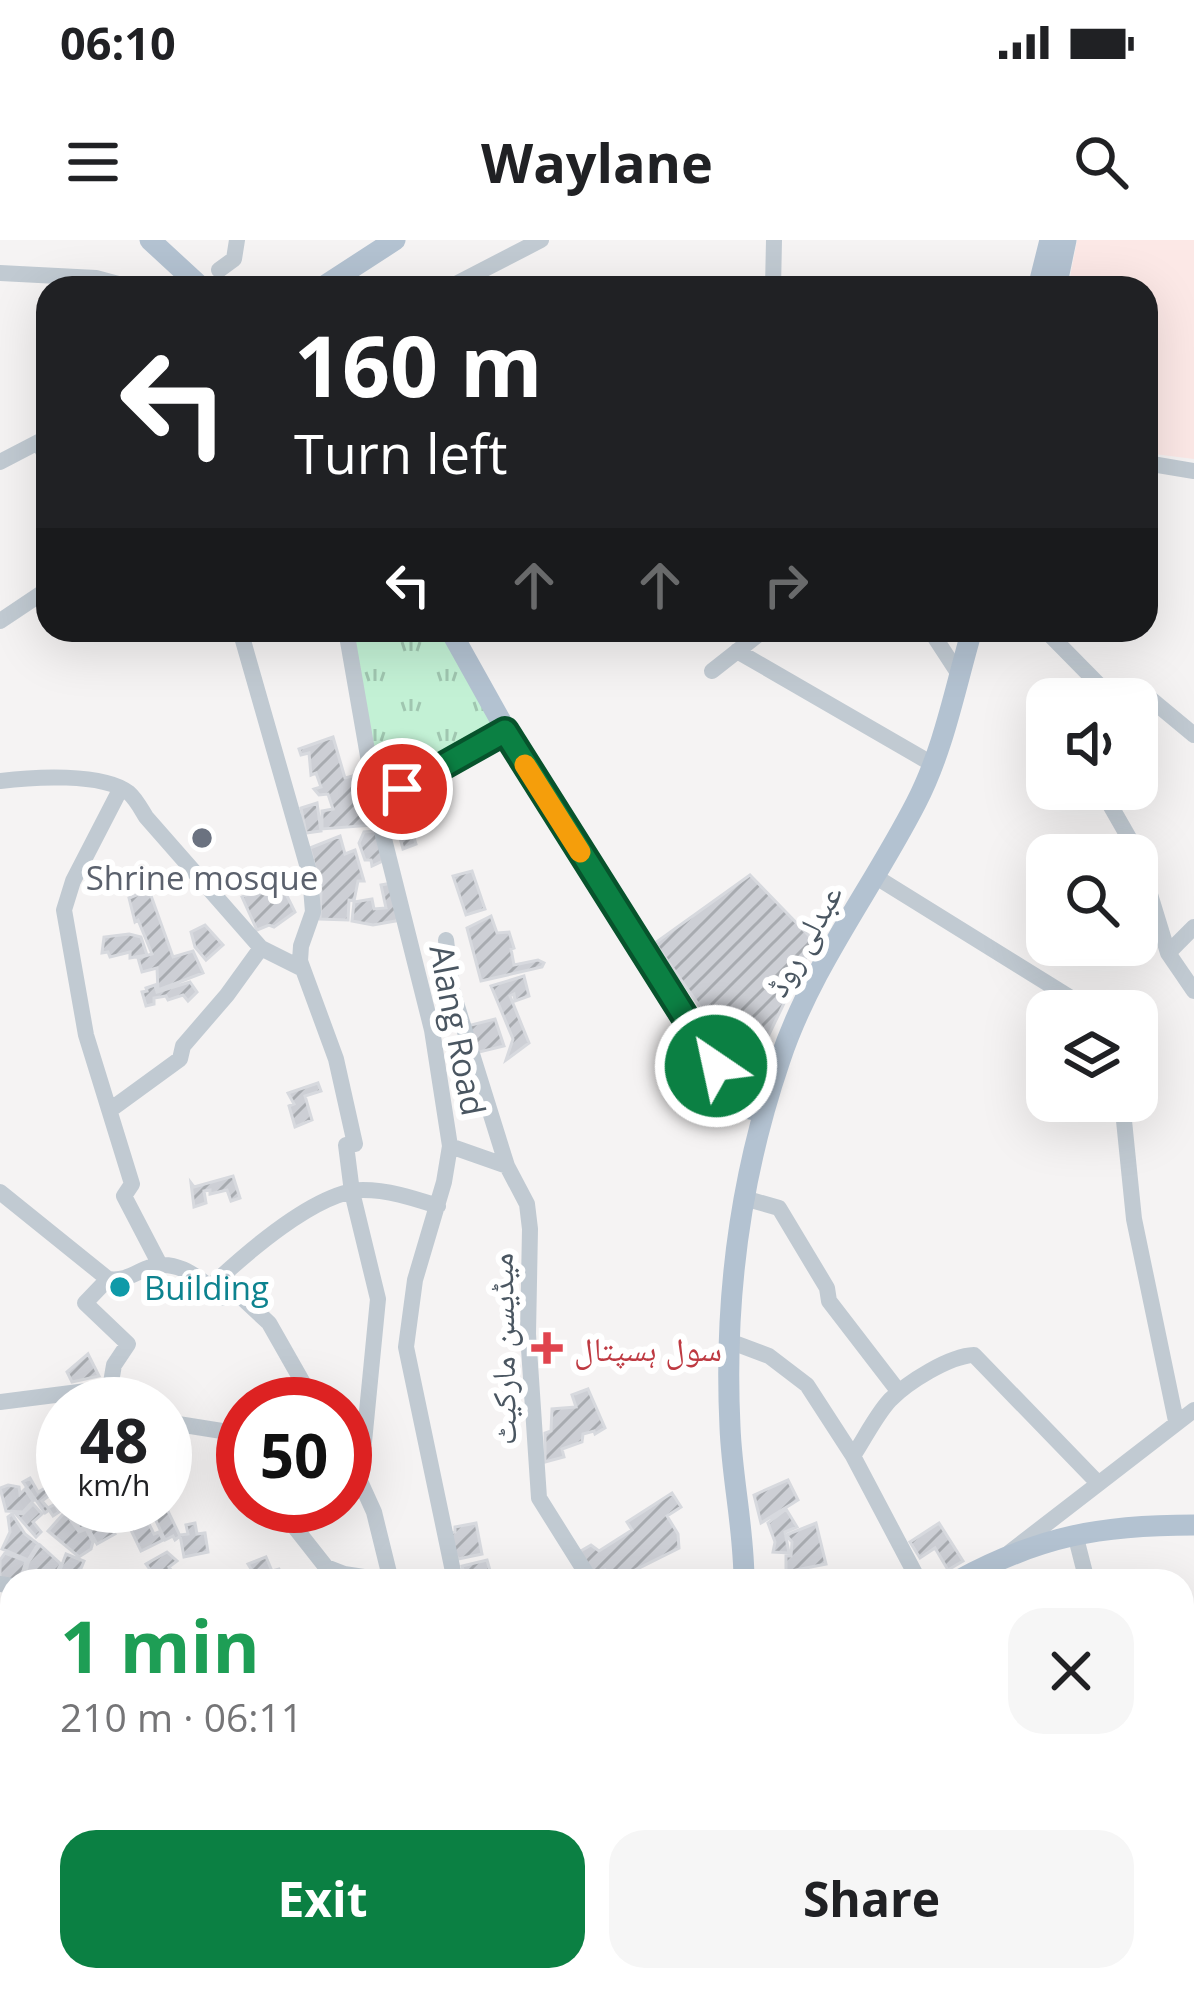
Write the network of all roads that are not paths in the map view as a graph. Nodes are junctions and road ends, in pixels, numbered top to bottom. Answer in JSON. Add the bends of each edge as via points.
{"nodes":[{"id":1,"x":150,"y":240,"type":"edge"},
{"id":2,"x":237,"y":240,"type":"edge"},
{"id":3,"x":395,"y":240,"type":"edge"},
{"id":4,"x":541,"y":240,"type":"edge"},
{"id":5,"x":774,"y":240,"type":"edge"},
{"id":6,"x":1050,"y":240,"type":"edge"},
{"id":7,"x":1066,"y":240,"type":"edge"},
{"id":8,"x":219,"y":269,"type":"dead end"},
{"id":9,"x":0,"y":273,"type":"edge"},
{"id":10,"x":58,"y":276,"type":"edge"},
{"id":11,"x":189,"y":276,"type":"edge"},
{"id":12,"x":340,"y":276,"type":"edge"},
{"id":13,"x":471,"y":276,"type":"edge"},
{"id":14,"x":773,"y":276,"type":"edge"},
{"id":15,"x":1041,"y":276,"type":"edge"},
{"id":16,"x":1058,"y":276,"type":"edge"},
{"id":17,"x":36,"y":444,"type":"edge"},
{"id":18,"x":0,"y":462,"type":"edge"},
{"id":19,"x":1158,"y":466,"type":"edge"},
{"id":20,"x":1194,"y":470,"type":"edge"},
{"id":21,"x":36,"y":597,"type":"edge"},
{"id":22,"x":0,"y":620,"type":"edge"},
{"id":23,"x":243,"y":642,"type":"edge"},
{"id":24,"x":348,"y":642,"type":"edge"},
{"id":25,"x":457,"y":642,"type":"edge"},
{"id":26,"x":749,"y":642,"type":"edge"},
{"id":27,"x":938,"y":642,"type":"edge"},
{"id":28,"x":968,"y":642,"type":"edge"},
{"id":29,"x":1057,"y":642,"type":"edge"},
{"id":30,"x":737,"y":651,"type":"junction"},
{"id":31,"x":712,"y":671,"type":"dead end"},
{"id":32,"x":960,"y":676,"type":"junction"},
{"id":33,"x":1094,"y":678,"type":"edge"},
{"id":34,"x":1158,"y":705,"type":"edge"},
{"id":35,"x":505,"y":731,"type":"junction"},
{"id":36,"x":1194,"y":735,"type":"edge"},
{"id":37,"x":934,"y":765,"type":"junction"},
{"id":38,"x":0,"y":781,"type":"edge"},
{"id":39,"x":122,"y":788,"type":"junction"},
{"id":40,"x":378,"y":802,"type":"junction"},
{"id":41,"x":1113,"y":810,"type":"edge"},
{"id":42,"x":876,"y":877,"type":"junction"},
{"id":43,"x":1194,"y":927,"type":"edge"},
{"id":44,"x":446,"y":940,"type":"dead end"},
{"id":45,"x":261,"y":948,"type":"junction"},
{"id":46,"x":1168,"y":953,"type":"junction"},
{"id":47,"x":302,"y":968,"type":"junction"},
{"id":48,"x":1058,"y":990,"type":"edge"},
{"id":49,"x":1194,"y":991,"type":"edge"},
{"id":50,"x":110,"y":1110,"type":"junction"},
{"id":51,"x":764,"y":1112,"type":"junction"},
{"id":52,"x":1124,"y":1122,"type":"edge"},
{"id":53,"x":450,"y":1146,"type":"junction"},
{"id":54,"x":507,"y":1166,"type":"junction"},
{"id":55,"x":0,"y":1192,"type":"edge"},
{"id":56,"x":352,"y":1192,"type":"junction"},
{"id":57,"x":744,"y":1198,"type":"junction"},
{"id":58,"x":437,"y":1206,"type":"junction"},
{"id":59,"x":160,"y":1265,"type":"junction"},
{"id":60,"x":108,"y":1279,"type":"junction"},
{"id":61,"x":210,"y":1287,"type":"junction"},
{"id":62,"x":729,"y":1341,"type":"junction"},
{"id":63,"x":118,"y":1377,"type":"edge"},
{"id":64,"x":300,"y":1377,"type":"edge"},
{"id":65,"x":370,"y":1377,"type":"edge"},
{"id":66,"x":899,"y":1392,"type":"junction"},
{"id":67,"x":36,"y":1401,"type":"edge"},
{"id":68,"x":0,"y":1402,"type":"edge"},
{"id":69,"x":1194,"y":1410,"type":"edge"},
{"id":70,"x":1176,"y":1421,"type":"junction"},
{"id":71,"x":853,"y":1456,"type":"junction"},
{"id":72,"x":1096,"y":1482,"type":"junction"},
{"id":73,"x":372,"y":1508,"type":"edge"},
{"id":74,"x":1194,"y":1525,"type":"edge"},
{"id":75,"x":299,"y":1533,"type":"edge"},
{"id":76,"x":1075,"y":1534,"type":"junction"},
{"id":77,"x":1008,"y":1553,"type":"junction"},
{"id":78,"x":331,"y":1569,"type":"edge"},
{"id":79,"x":387,"y":1569,"type":"edge"},
{"id":80,"x":452,"y":1569,"type":"edge"},
{"id":81,"x":583,"y":1569,"type":"edge"},
{"id":82,"x":744,"y":1569,"type":"edge"},
{"id":83,"x":913,"y":1569,"type":"edge"},
{"id":84,"x":979,"y":1569,"type":"edge"},
{"id":85,"x":1085,"y":1569,"type":"edge"}],
"edges":[{"from":1,"to":11,"type":"main road"},
{"from":2,"to":8,"type":"street","via":[[234,259]]},
{"from":3,"to":12,"type":"main road"},
{"from":4,"to":13,"type":"street"},
{"from":5,"to":14,"type":"street"},
{"from":6,"to":15,"type":"main road"},
{"from":7,"to":16,"type":"main road"},
{"from":9,"to":10,"type":"street"},
{"from":17,"to":18,"type":"street"},
{"from":19,"to":20,"type":"street"},
{"from":21,"to":22,"type":"street"},
{"from":23,"to":47,"type":"street","via":[[310,875],[313,913]]},
{"from":24,"to":40,"type":"street","name":"Alang Road"},
{"from":25,"to":35,"type":"main road"},
{"from":26,"to":30,"type":"street"},
{"from":27,"to":32,"type":"street"},
{"from":28,"to":32,"type":"main road","name":"عبدلی روڈ"},
{"from":29,"to":33,"type":"street"},
{"from":30,"to":31,"type":"street"},
{"from":30,"to":37,"type":"street"},
{"from":32,"to":37,"type":"main road","name":"عبدلی روڈ"},
{"from":34,"to":36,"type":"street"},
{"from":35,"to":40,"type":"street"},
{"from":35,"to":51,"type":"main road","via":[[698,1040],[740,1100]]},
{"from":37,"to":42,"type":"main road","name":"عبدلی روڈ"},
{"from":38,"to":39,"type":"street","via":[[56,778]]},
{"from":39,"to":45,"type":"street"},
{"from":39,"to":50,"type":"street","via":[[64,910],[86,1035]]},
{"from":40,"to":53,"type":"street","name":"Alang Road","via":[[432,1030]]},
{"from":41,"to":46,"type":"street","via":[[1136,852]]},
{"from":42,"to":48,"type":"street"},
{"from":42,"to":51,"type":"main road","name":"عبدلی روڈ","via":[[805,999]]},
{"from":43,"to":46,"type":"street"},
{"from":44,"to":54,"type":"street","name":"میڈیسن مارکیٹ","via":[[452,990]]},
{"from":45,"to":47,"type":"street"},
{"from":45,"to":50,"type":"street","via":[[180,1059]]},
{"from":46,"to":49,"type":"street"},
{"from":47,"to":56,"type":"street","via":[[349,1111]]},
{"from":50,"to":59,"type":"street","via":[[132,1184],[124,1196]]},
{"from":51,"to":57,"type":"main road","name":"عبدلی روڈ"},
{"from":52,"to":70,"type":"street","via":[[1134,1219]]},
{"from":53,"to":54,"type":"street"},
{"from":53,"to":58,"type":"street","name":"Alang Road"},
{"from":54,"to":81,"type":"street","name":"میڈیسن مارکیٹ","via":[[530,1229],[539,1498]]},
{"from":55,"to":60,"type":"street"},
{"from":56,"to":58,"type":"street","via":[[392,1192]]},
{"from":56,"to":61,"type":"street","via":[[305,1213]]},
{"from":56,"to":65,"type":"street","via":[[378,1299]]},
{"from":57,"to":62,"type":"main road","name":"عبدلی روڈ"},
{"from":57,"to":66,"type":"street","via":[[779,1208],[829,1301]]},
{"from":58,"to":80,"type":"street","name":"Alang Road","via":[[406,1347]]},
{"from":59,"to":60,"type":"street"},
{"from":59,"to":61,"type":"street","via":[[185,1269]]},
{"from":60,"to":63,"type":"street","via":[[85,1303],[128,1344],[114,1365]]},
{"from":61,"to":64,"type":"street","via":[[224,1298],[239,1295],[269,1323]]},
{"from":62,"to":71,"type":"street","via":[[770,1356],[807,1385]]},
{"from":62,"to":82,"type":"main road","name":"عبدلی روڈ"},
{"from":66,"to":71,"type":"street"},
{"from":66,"to":72,"type":"street","via":[[974,1355]]},
{"from":67,"to":68,"type":"street"},
{"from":69,"to":70,"type":"street"},
{"from":70,"to":72,"type":"street"},
{"from":71,"to":83,"type":"street"},
{"from":72,"to":77,"type":"street"},
{"from":73,"to":79,"type":"street"},
{"from":74,"to":76,"type":"main road"},
{"from":75,"to":78,"type":"street"},
{"from":76,"to":77,"type":"main road"},
{"from":76,"to":85,"type":"street"},
{"from":77,"to":84,"type":"main road"}]}
